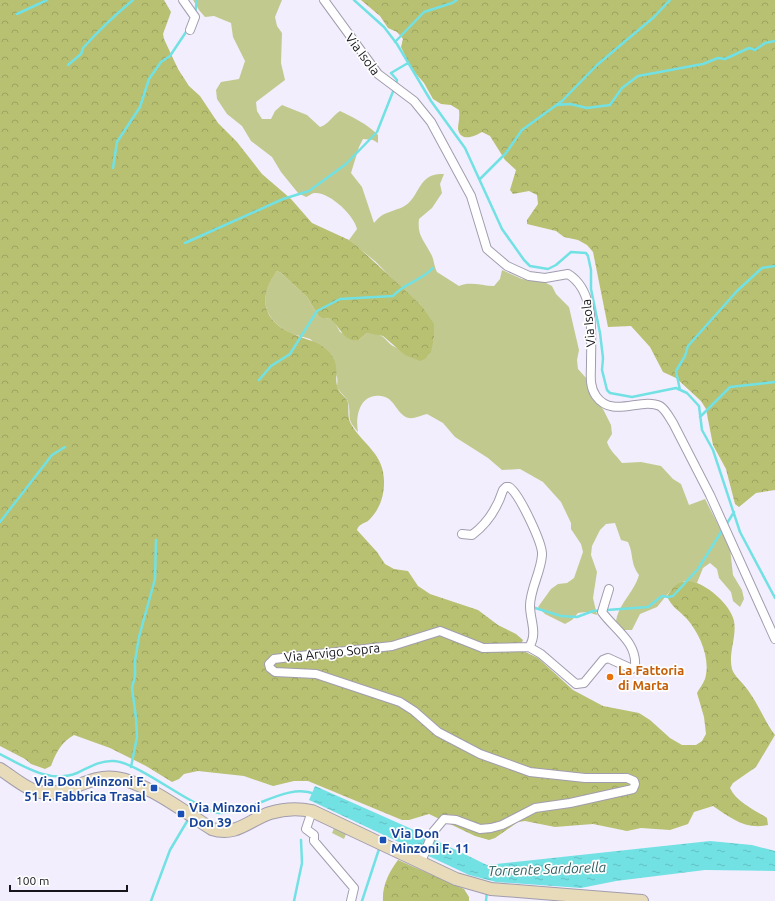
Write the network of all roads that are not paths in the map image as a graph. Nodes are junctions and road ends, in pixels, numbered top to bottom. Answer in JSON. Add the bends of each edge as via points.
{"nodes":[{"id":1,"x":183,"y":0,"type":"edge"},
{"id":2,"x":324,"y":0,"type":"edge"},
{"id":3,"x":190,"y":30,"type":"dead end"},
{"id":4,"x":462,"y":534,"type":"dead end"},
{"id":5,"x":609,"y":590,"type":"dead end"},
{"id":6,"x":775,"y":639,"type":"edge"},
{"id":7,"x":529,"y":647,"type":"junction"},
{"id":8,"x":0,"y":769,"type":"edge"},
{"id":9,"x":312,"y":811,"type":"junction"},
{"id":10,"x":421,"y":860,"type":"junction"},
{"id":11,"x":351,"y":901,"type":"edge"},
{"id":12,"x":642,"y":901,"type":"edge"}],
"edges":[{"from":1,"to":3,"type":"street","via":[[195,17]]},
{"from":2,"to":6,"type":"street","name":"Via Isola","via":[[378,74],[414,101],[431,122],[472,196],[487,249],[496,259],[518,272],[538,278],[568,274],[582,286],[591,328],[591,384],[595,394],[608,405],[622,407],[652,404],[666,411],[710,495]]},
{"from":4,"to":7,"type":"street","via":[[472,535],[483,527],[492,516],[506,487],[510,487],[516,493],[538,538],[542,554],[530,604],[534,636]]},
{"from":5,"to":7,"type":"street","via":[[602,612],[630,644],[636,657],[632,669],[608,658],[603,660],[584,683],[576,684]]},
{"from":7,"to":10,"type":"street","name":"Via Arvigo Sopra","via":[[483,648],[440,631],[392,646],[274,659],[269,664],[275,672],[316,674],[400,702],[444,735],[480,754],[530,772],[585,778],[627,778],[634,781],[633,789],[535,808],[491,828],[480,829],[456,820],[444,819],[433,832]]},
{"from":8,"to":9,"type":"main road","via":[[26,787],[46,794],[65,792],[90,780],[124,780],[148,790],[212,829],[224,832],[240,829],[262,816],[280,810]]},
{"from":9,"to":10,"type":"main road"},
{"from":9,"to":11,"type":"street","via":[[306,829],[314,835],[314,841],[354,888]]},
{"from":10,"to":12,"type":"main road","via":[[456,878],[491,889]]}]}
